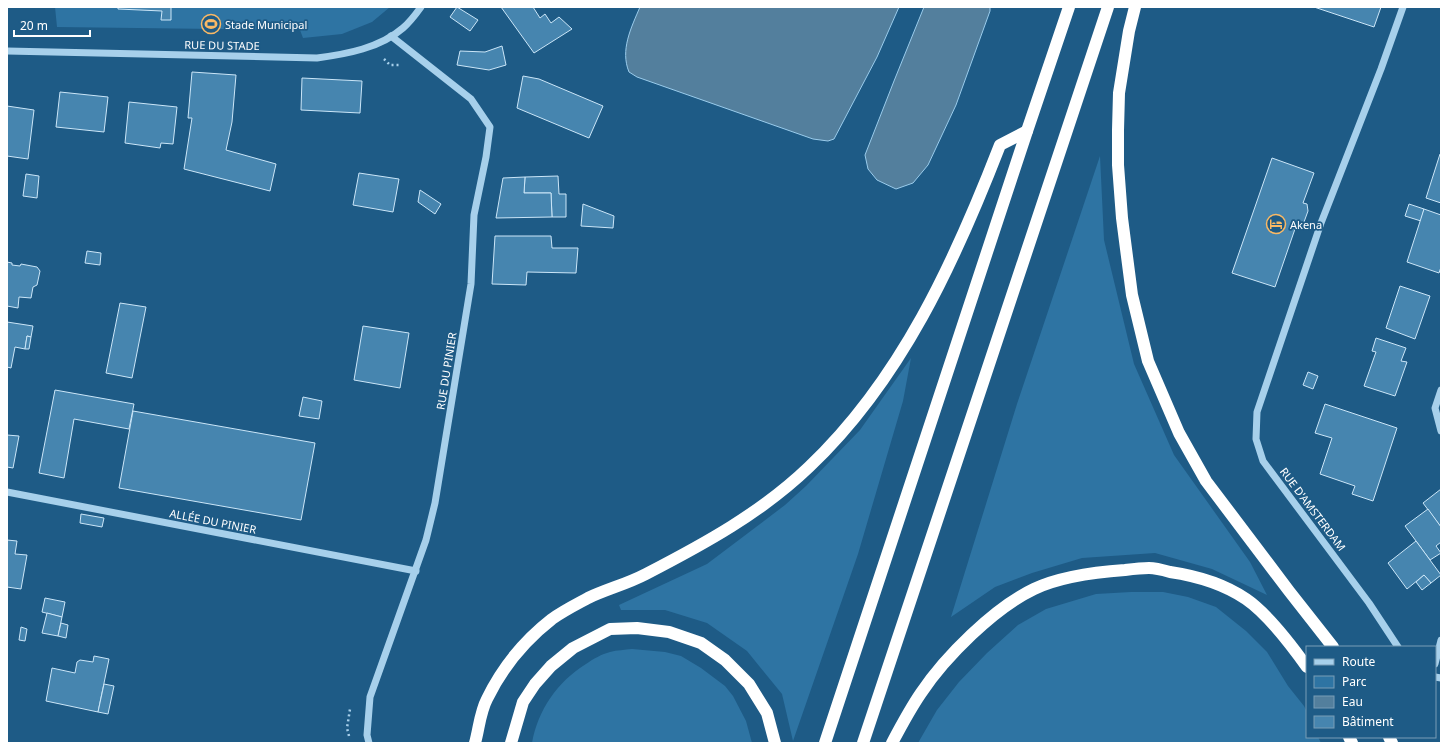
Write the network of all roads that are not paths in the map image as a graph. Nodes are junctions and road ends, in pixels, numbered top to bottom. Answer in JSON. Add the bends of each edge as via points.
{"nodes":[{"id":1,"x":421,"y":7,"type":"edge"},
{"id":2,"x":1069,"y":7,"type":"edge"},
{"id":3,"x":1108,"y":7,"type":"edge"},
{"id":4,"x":1135,"y":7,"type":"edge"},
{"id":5,"x":1403,"y":7,"type":"edge"},
{"id":6,"x":391,"y":36,"type":"junction"},
{"id":7,"x":7,"y":51,"type":"edge"},
{"id":8,"x":1027,"y":131,"type":"junction"},
{"id":9,"x":1441,"y":390,"type":"edge"},
{"id":10,"x":1441,"y":431,"type":"edge"},
{"id":11,"x":7,"y":492,"type":"edge"},
{"id":12,"x":416,"y":571,"type":"junction"},
{"id":13,"x":1441,"y":640,"type":"edge"},
{"id":14,"x":1332,"y":646,"type":"edge"},
{"id":15,"x":1397,"y":646,"type":"edge"},
{"id":16,"x":1436,"y":660,"type":"edge"},
{"id":17,"x":1306,"y":666,"type":"edge"},
{"id":18,"x":369,"y":743,"type":"edge"},
{"id":19,"x":475,"y":743,"type":"edge"},
{"id":20,"x":511,"y":743,"type":"edge"},
{"id":21,"x":774,"y":743,"type":"edge"},
{"id":22,"x":825,"y":743,"type":"edge"},
{"id":23,"x":863,"y":743,"type":"edge"},
{"id":24,"x":892,"y":743,"type":"edge"}],
"edges":[{"from":1,"to":6,"type":"street","name":"RUE DU STADE","via":[[404,27]]},
{"from":2,"to":8,"type":"highway"},
{"from":3,"to":23,"type":"highway"},
{"from":4,"to":14,"type":"highway","via":[[1128,31],[1119,93],[1118,164],[1132,295],[1148,361],[1179,433],[1206,480]]},
{"from":5,"to":15,"type":"street","name":"RUE D'AMSTERDAM","via":[[1321,223],[1257,412],[1256,439],[1263,461],[1369,603]]},
{"from":6,"to":7,"type":"street","name":"RUE DU STADE","via":[[345,55],[317,58]]},
{"from":6,"to":12,"type":"street","name":"RUE DU PINIER","via":[[471,99],[490,127],[474,215],[471,284],[435,503]]},
{"from":8,"to":19,"type":"highway","via":[[1000,145],[975,210],[943,280],[885,377],[831,445],[779,493],[710,540],[643,576],[588,598],[553,619],[526,643],[506,666],[486,700]]},
{"from":8,"to":22,"type":"highway"},
{"from":9,"to":10,"type":"street","via":[[1435,408]]},
{"from":11,"to":12,"type":"street","name":"ALLÉE DU PINIER"},
{"from":12,"to":18,"type":"street","name":"RUE DU PINIER","via":[[370,697],[367,735]]},
{"from":13,"to":16,"type":"street"},
{"from":17,"to":24,"type":"highway","via":[[1269,620],[1248,600],[1196,576],[1150,568],[1069,578],[1034,589],[990,618],[949,659],[921,692]]},
{"from":20,"to":21,"type":"highway","via":[[522,702],[551,666],[573,648],[610,629],[637,628],[669,632],[701,643],[725,660],[749,684],[760,701],[767,713]]}]}
